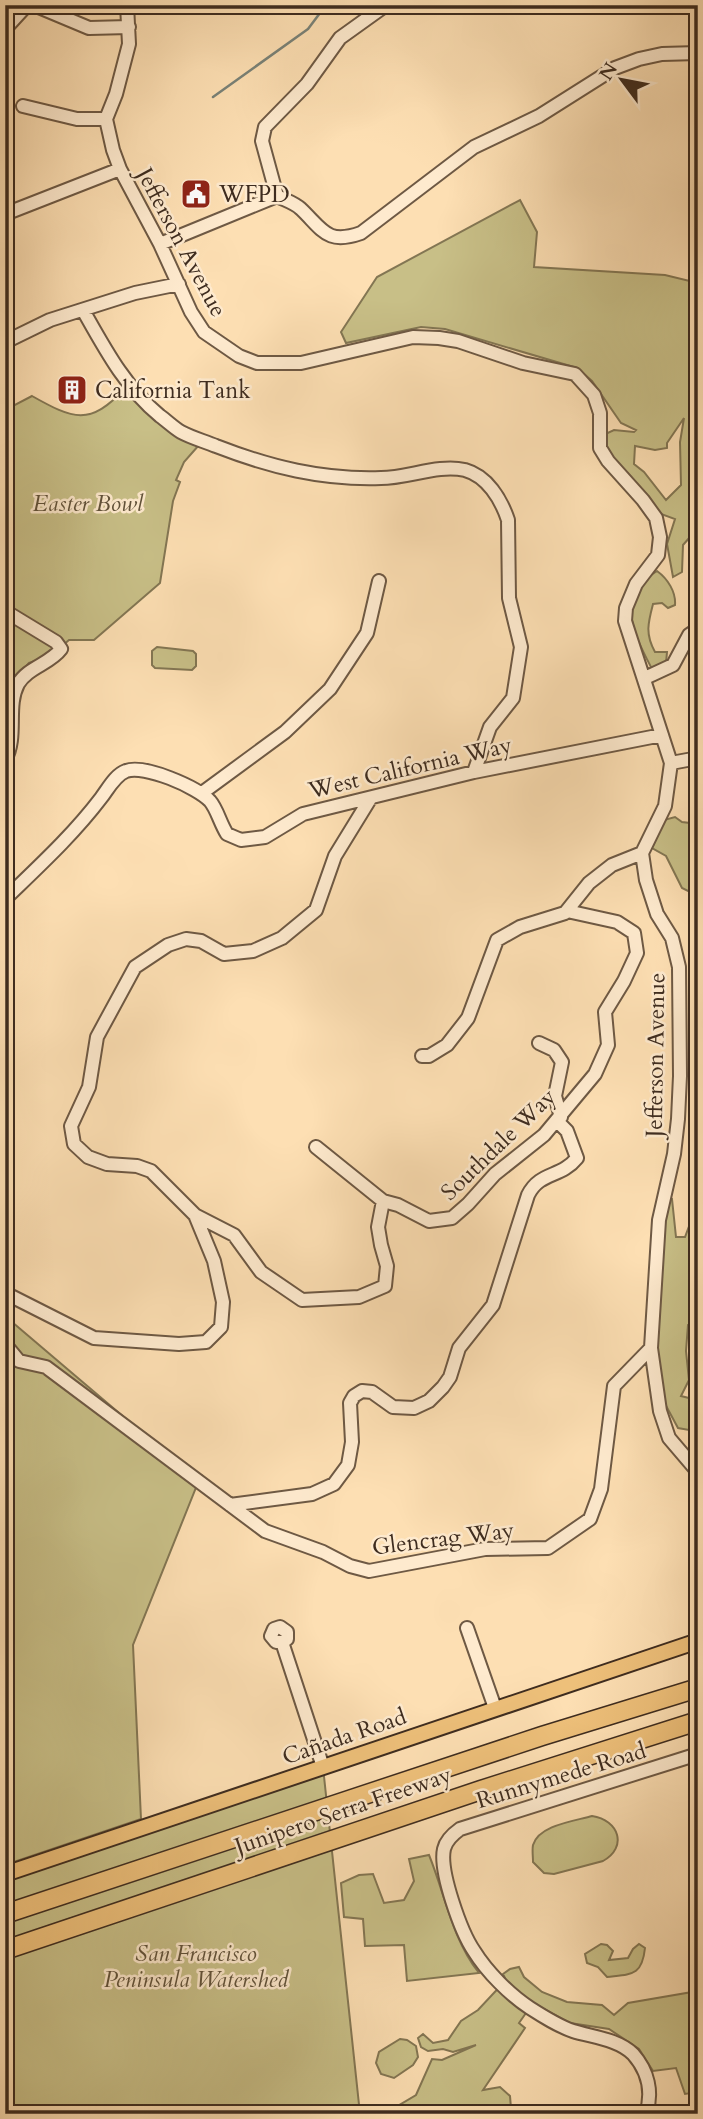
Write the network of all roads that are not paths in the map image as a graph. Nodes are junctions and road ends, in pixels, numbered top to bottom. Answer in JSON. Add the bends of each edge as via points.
{"nodes":[{"id":1,"x":27,"y":5,"type":"edge"},
{"id":2,"x":34,"y":5,"type":"edge"},
{"id":3,"x":127,"y":5,"type":"edge"},
{"id":4,"x":386,"y":5,"type":"edge"},
{"id":5,"x":129,"y":27,"type":"junction"},
{"id":6,"x":5,"y":29,"type":"edge"},
{"id":7,"x":698,"y":53,"type":"edge"},
{"id":8,"x":23,"y":106,"type":"dead end"},
{"id":9,"x":106,"y":119,"type":"junction"},
{"id":10,"x":120,"y":169,"type":"junction"},
{"id":11,"x":277,"y":196,"type":"junction"},
{"id":12,"x":5,"y":214,"type":"edge"},
{"id":13,"x":160,"y":244,"type":"junction"},
{"id":14,"x":179,"y":284,"type":"junction"},
{"id":15,"x":83,"y":310,"type":"junction"},
{"id":16,"x":5,"y":342,"type":"edge"},
{"id":17,"x":379,"y":581,"type":"dead end"},
{"id":18,"x":5,"y":611,"type":"edge"},
{"id":19,"x":698,"y":629,"type":"edge"},
{"id":20,"x":645,"y":678,"type":"junction"},
{"id":21,"x":662,"y":735,"type":"junction"},
{"id":22,"x":698,"y":758,"type":"edge"},
{"id":23,"x":5,"y":760,"type":"edge"},
{"id":24,"x":671,"y":763,"type":"junction"},
{"id":25,"x":474,"y":772,"type":"junction"},
{"id":26,"x":202,"y":793,"type":"junction"},
{"id":27,"x":370,"y":799,"type":"junction"},
{"id":28,"x":642,"y":853,"type":"junction"},
{"id":29,"x":5,"y":899,"type":"edge"},
{"id":30,"x":567,"y":911,"type":"junction"},
{"id":31,"x":539,"y":1043,"type":"dead end"},
{"id":32,"x":422,"y":1056,"type":"dead end"},
{"id":33,"x":559,"y":1119,"type":"junction"},
{"id":34,"x":316,"y":1147,"type":"dead end"},
{"id":35,"x":383,"y":1201,"type":"junction"},
{"id":36,"x":195,"y":1215,"type":"junction"},
{"id":37,"x":5,"y":1293,"type":"edge"},
{"id":38,"x":5,"y":1344,"type":"edge"},
{"id":39,"x":651,"y":1348,"type":"junction"},
{"id":40,"x":698,"y":1472,"type":"edge"},
{"id":41,"x":230,"y":1505,"type":"junction"},
{"id":42,"x":467,"y":1628,"type":"dead end"},
{"id":43,"x":698,"y":1641,"type":"edge"},
{"id":44,"x":282,"y":1642,"type":"dead end"},
{"id":45,"x":698,"y":1688,"type":"edge"},
{"id":46,"x":495,"y":1708,"type":"junction"},
{"id":47,"x":698,"y":1721,"type":"edge"},
{"id":48,"x":698,"y":1754,"type":"edge"},
{"id":49,"x":323,"y":1767,"type":"junction"},
{"id":50,"x":5,"y":1874,"type":"edge"},
{"id":51,"x":5,"y":1914,"type":"edge"},
{"id":52,"x":5,"y":1950,"type":"edge"},
{"id":53,"x":646,"y":2114,"type":"edge"}],
"edges":[{"from":1,"to":6,"type":"street"},
{"from":2,"to":5,"type":"street","via":[[89,27]]},
{"from":3,"to":5,"type":"street"},
{"from":4,"to":11,"type":"street","via":[[340,38],[307,84],[265,127],[262,141]]},
{"from":5,"to":9,"type":"street","via":[[125,67]]},
{"from":7,"to":11,"type":"street","via":[[662,54],[615,68],[539,116],[474,147],[361,233],[337,238],[323,233],[299,207]]},
{"from":8,"to":9,"type":"street","via":[[77,119]]},
{"from":9,"to":10,"type":"street","name":"Jefferson Avenue"},
{"from":10,"to":12,"type":"street"},
{"from":10,"to":13,"type":"street","name":"Jefferson Avenue"},
{"from":11,"to":13,"type":"street"},
{"from":13,"to":14,"type":"street","name":"Jefferson Avenue"},
{"from":14,"to":15,"type":"street"},
{"from":14,"to":20,"type":"street","name":"Jefferson Avenue","via":[[204,332],[221,346],[257,363],[301,363],[413,337],[458,341],[523,363],[575,374],[594,395],[600,413],[600,448],[656,518],[658,555],[636,584],[625,621]]},
{"from":15,"to":16,"type":"street"},
{"from":15,"to":25,"type":"street","via":[[117,370],[147,405],[179,432],[251,459],[320,477],[383,478],[446,469],[464,470],[489,485],[508,520],[509,598],[521,647],[513,698],[490,727]]},
{"from":17,"to":26,"type":"street","via":[[367,633],[330,689],[285,732]]},
{"from":18,"to":23,"type":"street","via":[[61,649],[20,681]]},
{"from":19,"to":20,"type":"street","via":[[689,635],[673,665]]},
{"from":20,"to":21,"type":"street","name":"Jefferson Avenue"},
{"from":21,"to":24,"type":"street","name":"Jefferson Avenue"},
{"from":21,"to":25,"type":"street","name":"West California Way"},
{"from":22,"to":24,"type":"street"},
{"from":24,"to":28,"type":"street","name":"Jefferson Avenue","via":[[665,806]]},
{"from":25,"to":27,"type":"street","name":"West California Way"},
{"from":26,"to":27,"type":"street","name":"West California Way","via":[[213,804],[227,834],[249,840],[265,837],[303,814]]},
{"from":26,"to":29,"type":"street","via":[[150,773],[127,771]]},
{"from":27,"to":36,"type":"street","via":[[335,856],[316,910],[282,938],[253,951],[224,954],[201,941],[186,939],[168,945],[135,967],[97,1037],[89,1087],[71,1126],[74,1144],[88,1157],[107,1164],[151,1171]]},
{"from":28,"to":30,"type":"street","via":[[612,865],[589,883]]},
{"from":28,"to":39,"type":"street","name":"Jefferson Avenue","via":[[649,891],[672,938],[679,967],[678,1119],[659,1220]]},
{"from":30,"to":32,"type":"street","via":[[497,940],[468,1018],[447,1045]]},
{"from":30,"to":33,"type":"street","name":"Southdale Way","via":[[617,922],[634,933],[637,953],[605,1012],[608,1045],[595,1074]]},
{"from":31,"to":33,"type":"street","via":[[554,1050],[562,1062],[555,1096]]},
{"from":33,"to":35,"type":"street","name":"Southdale Way","via":[[452,1218],[429,1221]]},
{"from":33,"to":41,"type":"street","via":[[578,1158],[570,1167],[534,1182],[493,1305],[458,1349],[443,1387],[414,1408],[393,1407],[372,1392],[362,1391],[351,1403],[348,1465],[334,1484],[312,1494]]},
{"from":34,"to":35,"type":"street","name":"Southdale Way"},
{"from":35,"to":36,"type":"street","via":[[378,1227],[387,1266],[385,1286],[359,1297],[302,1300],[261,1272],[234,1236]]},
{"from":36,"to":37,"type":"street","via":[[214,1261],[223,1301],[221,1327],[206,1342],[179,1345],[94,1338]]},
{"from":38,"to":41,"type":"street","name":"Glencrag Way","via":[[19,1361],[46,1367]]},
{"from":39,"to":40,"type":"street","name":"Jefferson Avenue","via":[[660,1411],[669,1438]]},
{"from":39,"to":41,"type":"street","name":"Glencrag Way","via":[[614,1386],[601,1489],[590,1519],[548,1548],[485,1549],[369,1571],[265,1531]]},
{"from":42,"to":46,"type":"street"},
{"from":43,"to":46,"type":"main road","name":"Cañada Road"},
{"from":44,"to":49,"type":"street"},
{"from":45,"to":51,"type":"highway","name":"Junipero Serra Freeway"},
{"from":46,"to":49,"type":"main road","name":"Cañada Road"},
{"from":47,"to":52,"type":"highway","name":"Junipero Serra Freeway"},
{"from":48,"to":53,"type":"street","name":"Runnymede Road","via":[[460,1829],[444,1847],[443,1861],[458,1919],[474,1952],[496,1978],[537,2012],[631,2052],[647,2076]]},
{"from":49,"to":50,"type":"main road","name":"Cañada Road"}]}
